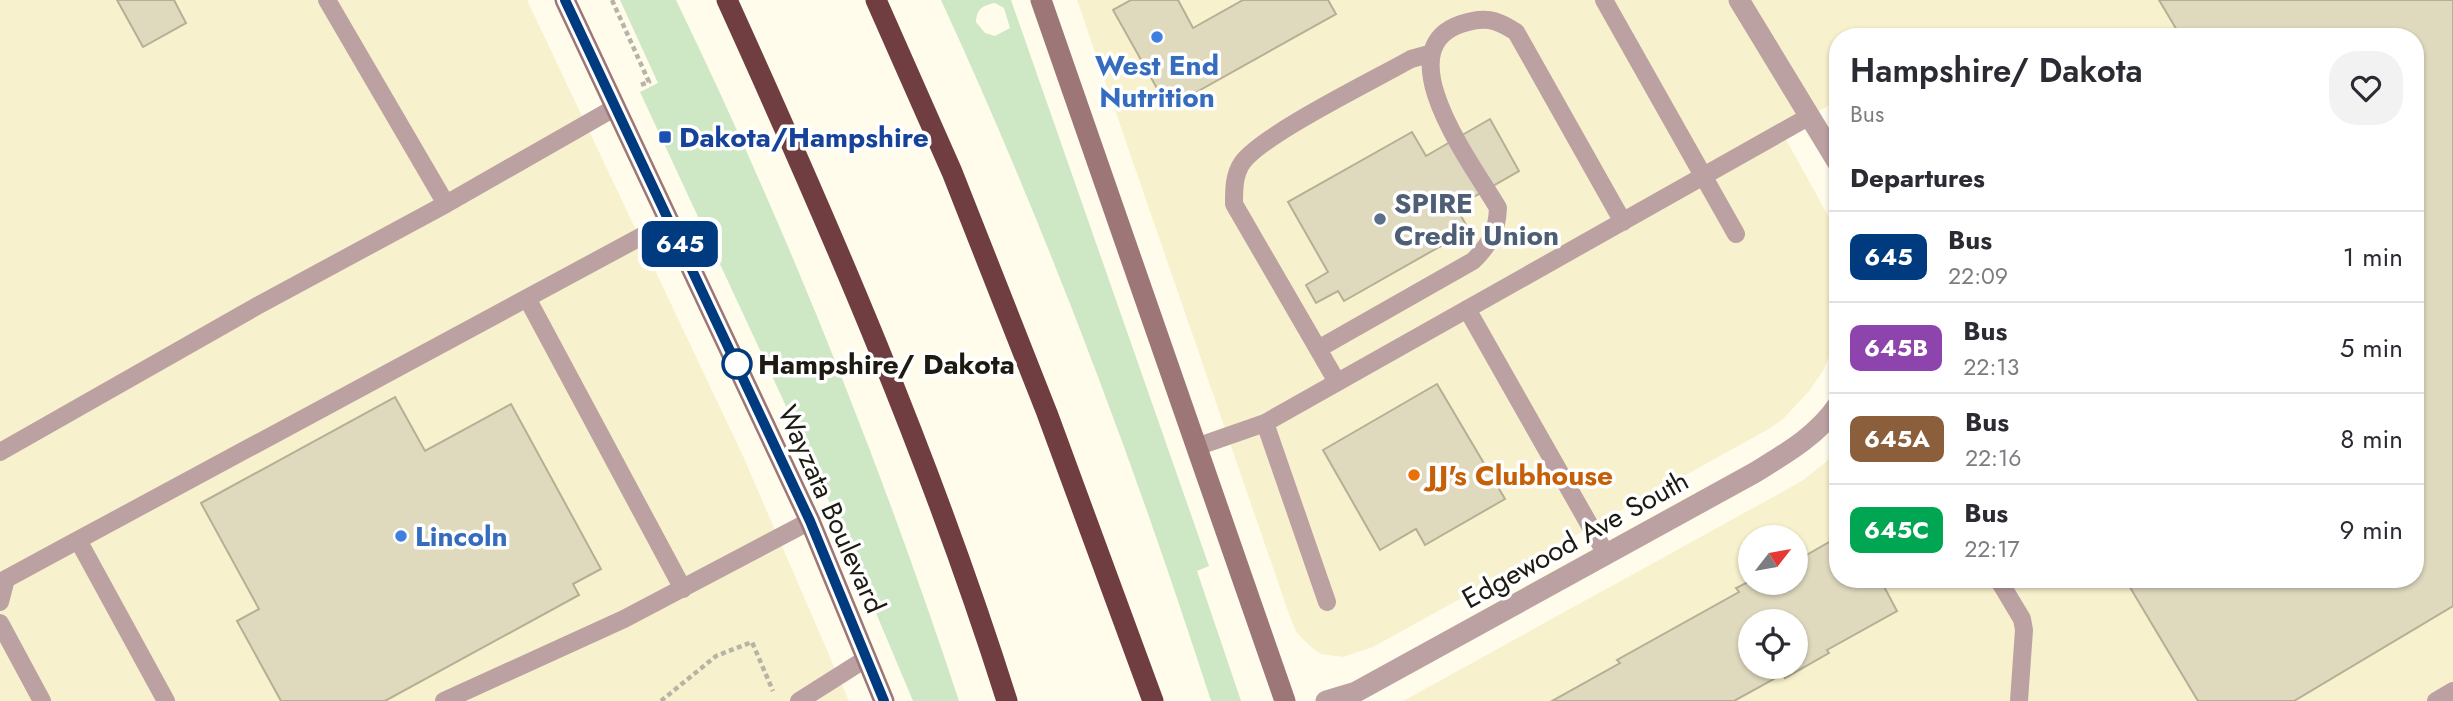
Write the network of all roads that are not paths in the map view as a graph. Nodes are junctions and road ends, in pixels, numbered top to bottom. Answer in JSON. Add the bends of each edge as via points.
{"nodes":[{"id":1,"x":327,"y":0,"type":"edge"},
{"id":2,"x":565,"y":0,"type":"edge"},
{"id":3,"x":726,"y":0,"type":"edge"},
{"id":4,"x":876,"y":0,"type":"edge"},
{"id":5,"x":1041,"y":0,"type":"edge"},
{"id":6,"x":1604,"y":0,"type":"edge"},
{"id":7,"x":1740,"y":0,"type":"edge"},
{"id":8,"x":1429,"y":54,"type":"junction"},
{"id":9,"x":616,"y":107,"type":"junction"},
{"id":10,"x":1810,"y":116,"type":"junction"},
{"id":11,"x":1829,"y":148,"type":"edge"},
{"id":12,"x":1703,"y":176,"type":"junction"},
{"id":13,"x":446,"y":204,"type":"junction"},
{"id":14,"x":670,"y":221,"type":"junction"},
{"id":15,"x":1623,"y":222,"type":"junction"},
{"id":16,"x":1736,"y":234,"type":"dead end"},
{"id":17,"x":527,"y":298,"type":"junction"},
{"id":18,"x":1467,"y":309,"type":"junction"},
{"id":19,"x":1318,"y":349,"type":"junction"},
{"id":20,"x":1337,"y":382,"type":"junction"},
{"id":21,"x":1829,"y":415,"type":"edge"},
{"id":22,"x":1265,"y":423,"type":"junction"},
{"id":23,"x":1199,"y":446,"type":"junction"},
{"id":24,"x":0,"y":452,"type":"edge"},
{"id":25,"x":810,"y":521,"type":"junction"},
{"id":26,"x":78,"y":540,"type":"junction"},
{"id":27,"x":1606,"y":554,"type":"junction"},
{"id":28,"x":2004,"y":588,"type":"edge"},
{"id":29,"x":683,"y":589,"type":"junction"},
{"id":30,"x":0,"y":602,"type":"edge"},
{"id":31,"x":1327,"y":602,"type":"dead end"},
{"id":32,"x":0,"y":623,"type":"edge"},
{"id":33,"x":1123,"y":624,"type":"junction"},
{"id":34,"x":867,"y":658,"type":"junction"},
{"id":35,"x":2453,"y":691,"type":"edge"},
{"id":36,"x":1359,"y":696,"type":"edge"},
{"id":37,"x":42,"y":701,"type":"edge"},
{"id":38,"x":166,"y":701,"type":"edge"},
{"id":39,"x":444,"y":701,"type":"edge"},
{"id":40,"x":799,"y":701,"type":"edge"},
{"id":41,"x":884,"y":701,"type":"edge"},
{"id":42,"x":1007,"y":701,"type":"edge"},
{"id":43,"x":1146,"y":701,"type":"edge"},
{"id":44,"x":1153,"y":701,"type":"edge"},
{"id":45,"x":1285,"y":701,"type":"edge"},
{"id":46,"x":1326,"y":701,"type":"edge"},
{"id":47,"x":2019,"y":701,"type":"edge"},
{"id":48,"x":2436,"y":701,"type":"edge"}],
"edges":[{"from":1,"to":13,"type":"lane"},
{"from":2,"to":9,"type":"street","name":"Wayzata Boulevard"},
{"from":3,"to":42,"type":"highway","via":[[850,276],[903,408]]},
{"from":4,"to":33,"type":"highway","via":[[952,172]]},
{"from":5,"to":23,"type":"street"},
{"from":6,"to":12,"type":"lane"},
{"from":7,"to":10,"type":"street"},
{"from":8,"to":15,"type":"lane","via":[[1440,37],[1475,20],[1498,20],[1516,32]]},
{"from":8,"to":19,"type":"lane","via":[[1436,99],[1498,208],[1497,228],[1472,261]]},
{"from":8,"to":19,"type":"lane","via":[[1411,59],[1262,144],[1240,165],[1234,204]]},
{"from":9,"to":13,"type":"lane"},
{"from":9,"to":14,"type":"street","name":"Wayzata Boulevard"},
{"from":10,"to":11,"type":"street"},
{"from":10,"to":12,"type":"lane"},
{"from":12,"to":15,"type":"lane"},
{"from":12,"to":16,"type":"lane"},
{"from":13,"to":24,"type":"lane"},
{"from":14,"to":17,"type":"lane"},
{"from":14,"to":25,"type":"street","name":"Wayzata Boulevard"},
{"from":15,"to":18,"type":"lane"},
{"from":17,"to":26,"type":"lane"},
{"from":17,"to":29,"type":"lane"},
{"from":18,"to":20,"type":"lane"},
{"from":18,"to":27,"type":"lane"},
{"from":19,"to":20,"type":"lane"},
{"from":20,"to":22,"type":"lane"},
{"from":21,"to":27,"type":"street","name":"Edgewood Ave South","via":[[1794,449]]},
{"from":22,"to":23,"type":"lane"},
{"from":22,"to":31,"type":"lane"},
{"from":23,"to":45,"type":"street"},
{"from":25,"to":29,"type":"lane"},
{"from":25,"to":34,"type":"street","name":"Wayzata Boulevard"},
{"from":26,"to":30,"type":"lane","via":[[6,579]]},
{"from":26,"to":38,"type":"lane"},
{"from":27,"to":36,"type":"street","name":"Edgewood Ave South"},
{"from":28,"to":47,"type":"lane","via":[[2024,630]]},
{"from":29,"to":39,"type":"lane"},
{"from":32,"to":37,"type":"lane"},
{"from":33,"to":43,"type":"highway"},
{"from":33,"to":44,"type":"highway"},
{"from":34,"to":40,"type":"lane"},
{"from":34,"to":41,"type":"street","name":"Wayzata Boulevard"},
{"from":35,"to":48,"type":"lane"},
{"from":36,"to":46,"type":"street","name":"Edgewood Ave South"}]}
